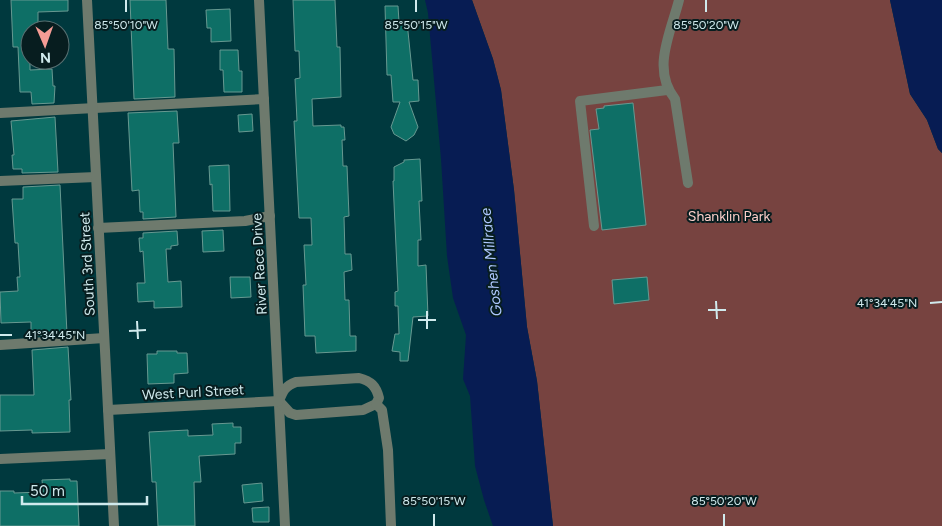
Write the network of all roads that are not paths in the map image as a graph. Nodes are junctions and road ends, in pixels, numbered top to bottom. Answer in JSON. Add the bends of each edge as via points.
{"nodes":[{"id":1,"x":87,"y":0,"type":"edge"},
{"id":2,"x":259,"y":0,"type":"edge"},
{"id":3,"x":680,"y":0,"type":"edge"},
{"id":4,"x":667,"y":90,"type":"junction"},
{"id":5,"x":264,"y":99,"type":"junction"},
{"id":6,"x":92,"y":108,"type":"junction"},
{"id":7,"x":0,"y":113,"type":"edge"},
{"id":8,"x":96,"y":176,"type":"junction"},
{"id":9,"x":0,"y":181,"type":"edge"},
{"id":10,"x":688,"y":183,"type":"dead end"},
{"id":11,"x":270,"y":216,"type":"junction"},
{"id":12,"x":594,"y":226,"type":"dead end"},
{"id":13,"x":98,"y":228,"type":"junction"},
{"id":14,"x":104,"y":338,"type":"junction"},
{"id":15,"x":0,"y":345,"type":"edge"},
{"id":16,"x":279,"y":401,"type":"junction"},
{"id":17,"x":376,"y":404,"type":"junction"},
{"id":18,"x":108,"y":410,"type":"junction"},
{"id":19,"x":110,"y":454,"type":"junction"},
{"id":20,"x":0,"y":459,"type":"edge"},
{"id":21,"x":114,"y":526,"type":"edge"},
{"id":22,"x":285,"y":526,"type":"edge"},
{"id":23,"x":391,"y":526,"type":"edge"}],
"edges":[{"from":1,"to":6,"type":"street","name":"South 3rd Street"},
{"from":2,"to":5,"type":"street","name":"River Race Drive"},
{"from":3,"to":4,"type":"street","via":[[663,56]]},
{"from":4,"to":10,"type":"street","via":[[675,99]]},
{"from":4,"to":12,"type":"street","via":[[580,102]]},
{"from":5,"to":6,"type":"street"},
{"from":5,"to":11,"type":"street","name":"River Race Drive"},
{"from":6,"to":7,"type":"street"},
{"from":6,"to":8,"type":"street","name":"South 3rd Street"},
{"from":8,"to":9,"type":"street"},
{"from":8,"to":13,"type":"street","name":"South 3rd Street"},
{"from":11,"to":13,"type":"street"},
{"from":11,"to":16,"type":"street","name":"River Race Drive"},
{"from":13,"to":14,"type":"street","name":"South 3rd Street"},
{"from":14,"to":15,"type":"street"},
{"from":14,"to":18,"type":"street","name":"South 3rd Street"},
{"from":16,"to":17,"type":"street","via":[[296,415],[363,410]]},
{"from":16,"to":17,"type":"street","via":[[288,384],[359,378],[374,385],[379,398]]},
{"from":16,"to":18,"type":"street","name":"West Purl Street"},
{"from":16,"to":22,"type":"street","name":"River Race Drive"},
{"from":17,"to":23,"type":"street","via":[[382,410],[386,434]]},
{"from":18,"to":19,"type":"street","name":"South 3rd Street"},
{"from":19,"to":20,"type":"street"},
{"from":19,"to":21,"type":"street","name":"South 3rd Street"}]}
